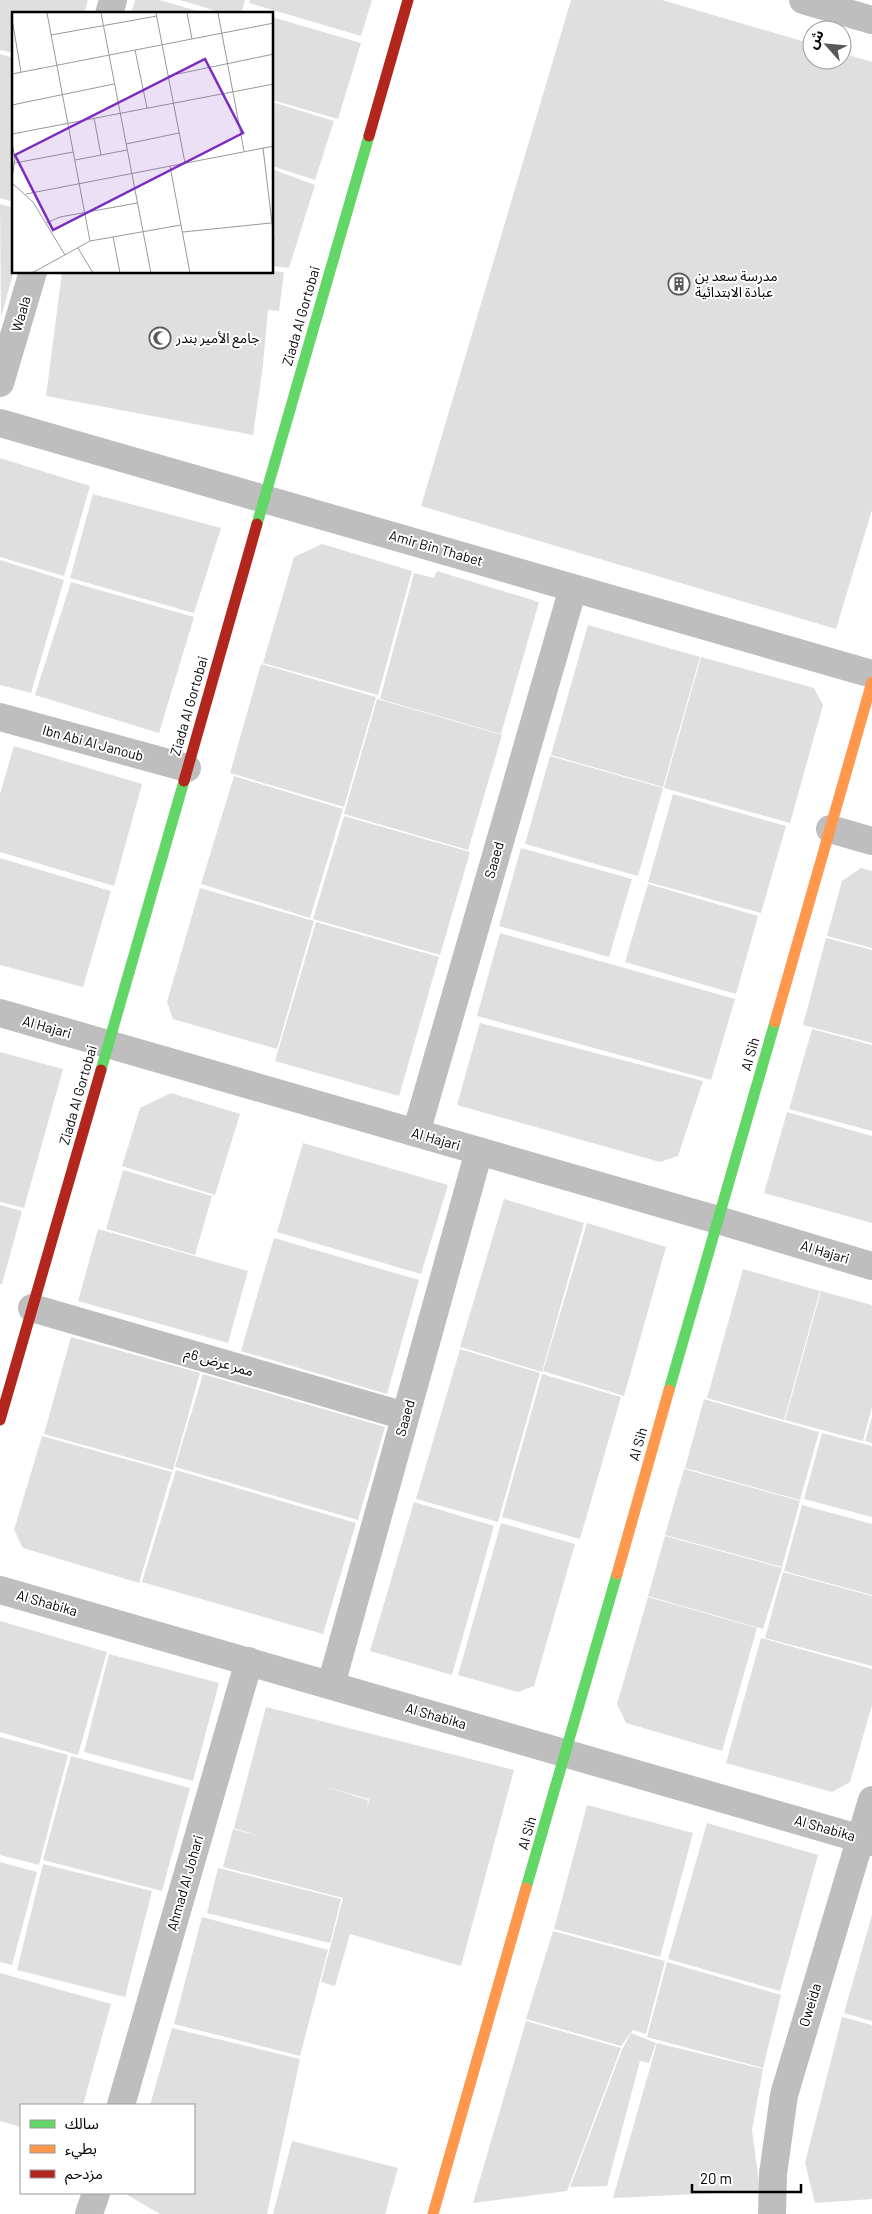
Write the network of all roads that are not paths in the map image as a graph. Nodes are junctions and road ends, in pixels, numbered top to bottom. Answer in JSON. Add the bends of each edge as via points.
{"nodes":[{"id":1,"x":408,"y":0,"type":"edge"},
{"id":2,"x":803,"y":0,"type":"edge"},
{"id":3,"x":872,"y":20,"type":"edge"},
{"id":4,"x":32,"y":274,"type":"edge"},
{"id":5,"x":0,"y":383,"type":"edge"},
{"id":6,"x":0,"y":423,"type":"edge"},
{"id":7,"x":265,"y":499,"type":"junction"},
{"id":8,"x":573,"y":588,"type":"junction"},
{"id":9,"x":872,"y":674,"type":"edge"},
{"id":10,"x":872,"y":682,"type":"edge"},
{"id":11,"x":0,"y":717,"type":"edge"},
{"id":12,"x":187,"y":768,"type":"junction"},
{"id":13,"x":830,"y":828,"type":"junction"},
{"id":14,"x":872,"y":841,"type":"edge"},
{"id":15,"x":0,"y":1013,"type":"edge"},
{"id":16,"x":108,"y":1044,"type":"junction"},
{"id":17,"x":416,"y":1133,"type":"junction"},
{"id":18,"x":479,"y":1151,"type":"junction"},
{"id":19,"x":718,"y":1220,"type":"junction"},
{"id":20,"x":872,"y":1266,"type":"edge"},
{"id":21,"x":32,"y":1308,"type":"junction"},
{"id":22,"x":406,"y":1416,"type":"junction"},
{"id":23,"x":0,"y":1420,"type":"edge"},
{"id":24,"x":0,"y":1590,"type":"edge"},
{"id":25,"x":249,"y":1662,"type":"junction"},
{"id":26,"x":331,"y":1685,"type":"junction"},
{"id":27,"x":565,"y":1753,"type":"junction"},
{"id":28,"x":872,"y":1800,"type":"edge"},
{"id":29,"x":866,"y":1840,"type":"edge"},
{"id":30,"x":121,"y":2104,"type":"edge"},
{"id":31,"x":96,"y":2194,"type":"edge"},
{"id":32,"x":90,"y":2214,"type":"edge"},
{"id":33,"x":434,"y":2214,"type":"edge"},
{"id":34,"x":772,"y":2214,"type":"edge"}],
"edges":[{"from":1,"to":7,"type":"street","name":"Ziada Al Gortobai"},
{"from":2,"to":3,"type":"street"},
{"from":4,"to":5,"type":"street","name":"Waala"},
{"from":6,"to":7,"type":"street","name":"Amir Bin Thabet"},
{"from":7,"to":8,"type":"street","name":"Amir Bin Thabet"},
{"from":7,"to":12,"type":"street","name":"Ziada Al Gortobai"},
{"from":8,"to":9,"type":"street","name":"Amir Bin Thabet"},
{"from":8,"to":17,"type":"street","name":"Saaed"},
{"from":10,"to":13,"type":"street","name":"Al Sih"},
{"from":11,"to":12,"type":"street","name":"Ibn Abi Al Janoub"},
{"from":12,"to":16,"type":"street","name":"Ziada Al Gortobai"},
{"from":13,"to":14,"type":"street"},
{"from":13,"to":19,"type":"street","name":"Al Sih"},
{"from":15,"to":16,"type":"street","name":"Al Hajari"},
{"from":16,"to":17,"type":"street","name":"Al Hajari"},
{"from":16,"to":21,"type":"street","name":"Ziada Al Gortobai"},
{"from":17,"to":18,"type":"street","name":"Al Hajari"},
{"from":18,"to":19,"type":"street","name":"Al Hajari"},
{"from":18,"to":22,"type":"street","name":"Saaed"},
{"from":19,"to":20,"type":"street","name":"Al Hajari"},
{"from":19,"to":27,"type":"street","name":"Al Sih"},
{"from":21,"to":22,"type":"street","name":"ممر عرض 6م"},
{"from":21,"to":23,"type":"street","name":"Ziada Al Gortobai"},
{"from":22,"to":26,"type":"street","name":"Saaed"},
{"from":24,"to":25,"type":"street","name":"Al Shabika"},
{"from":25,"to":26,"type":"street","name":"Al Shabika"},
{"from":25,"to":30,"type":"street","name":"Ahmad Al Johari"},
{"from":26,"to":27,"type":"street","name":"Al Shabika"},
{"from":27,"to":29,"type":"street","name":"Al Shabika"},
{"from":27,"to":33,"type":"street","name":"Al Sih"},
{"from":28,"to":29,"type":"street","name":"Oweida"},
{"from":29,"to":34,"type":"street","name":"Oweida","via":[[784,2095],[774,2166]]},
{"from":31,"to":32,"type":"street"}]}
